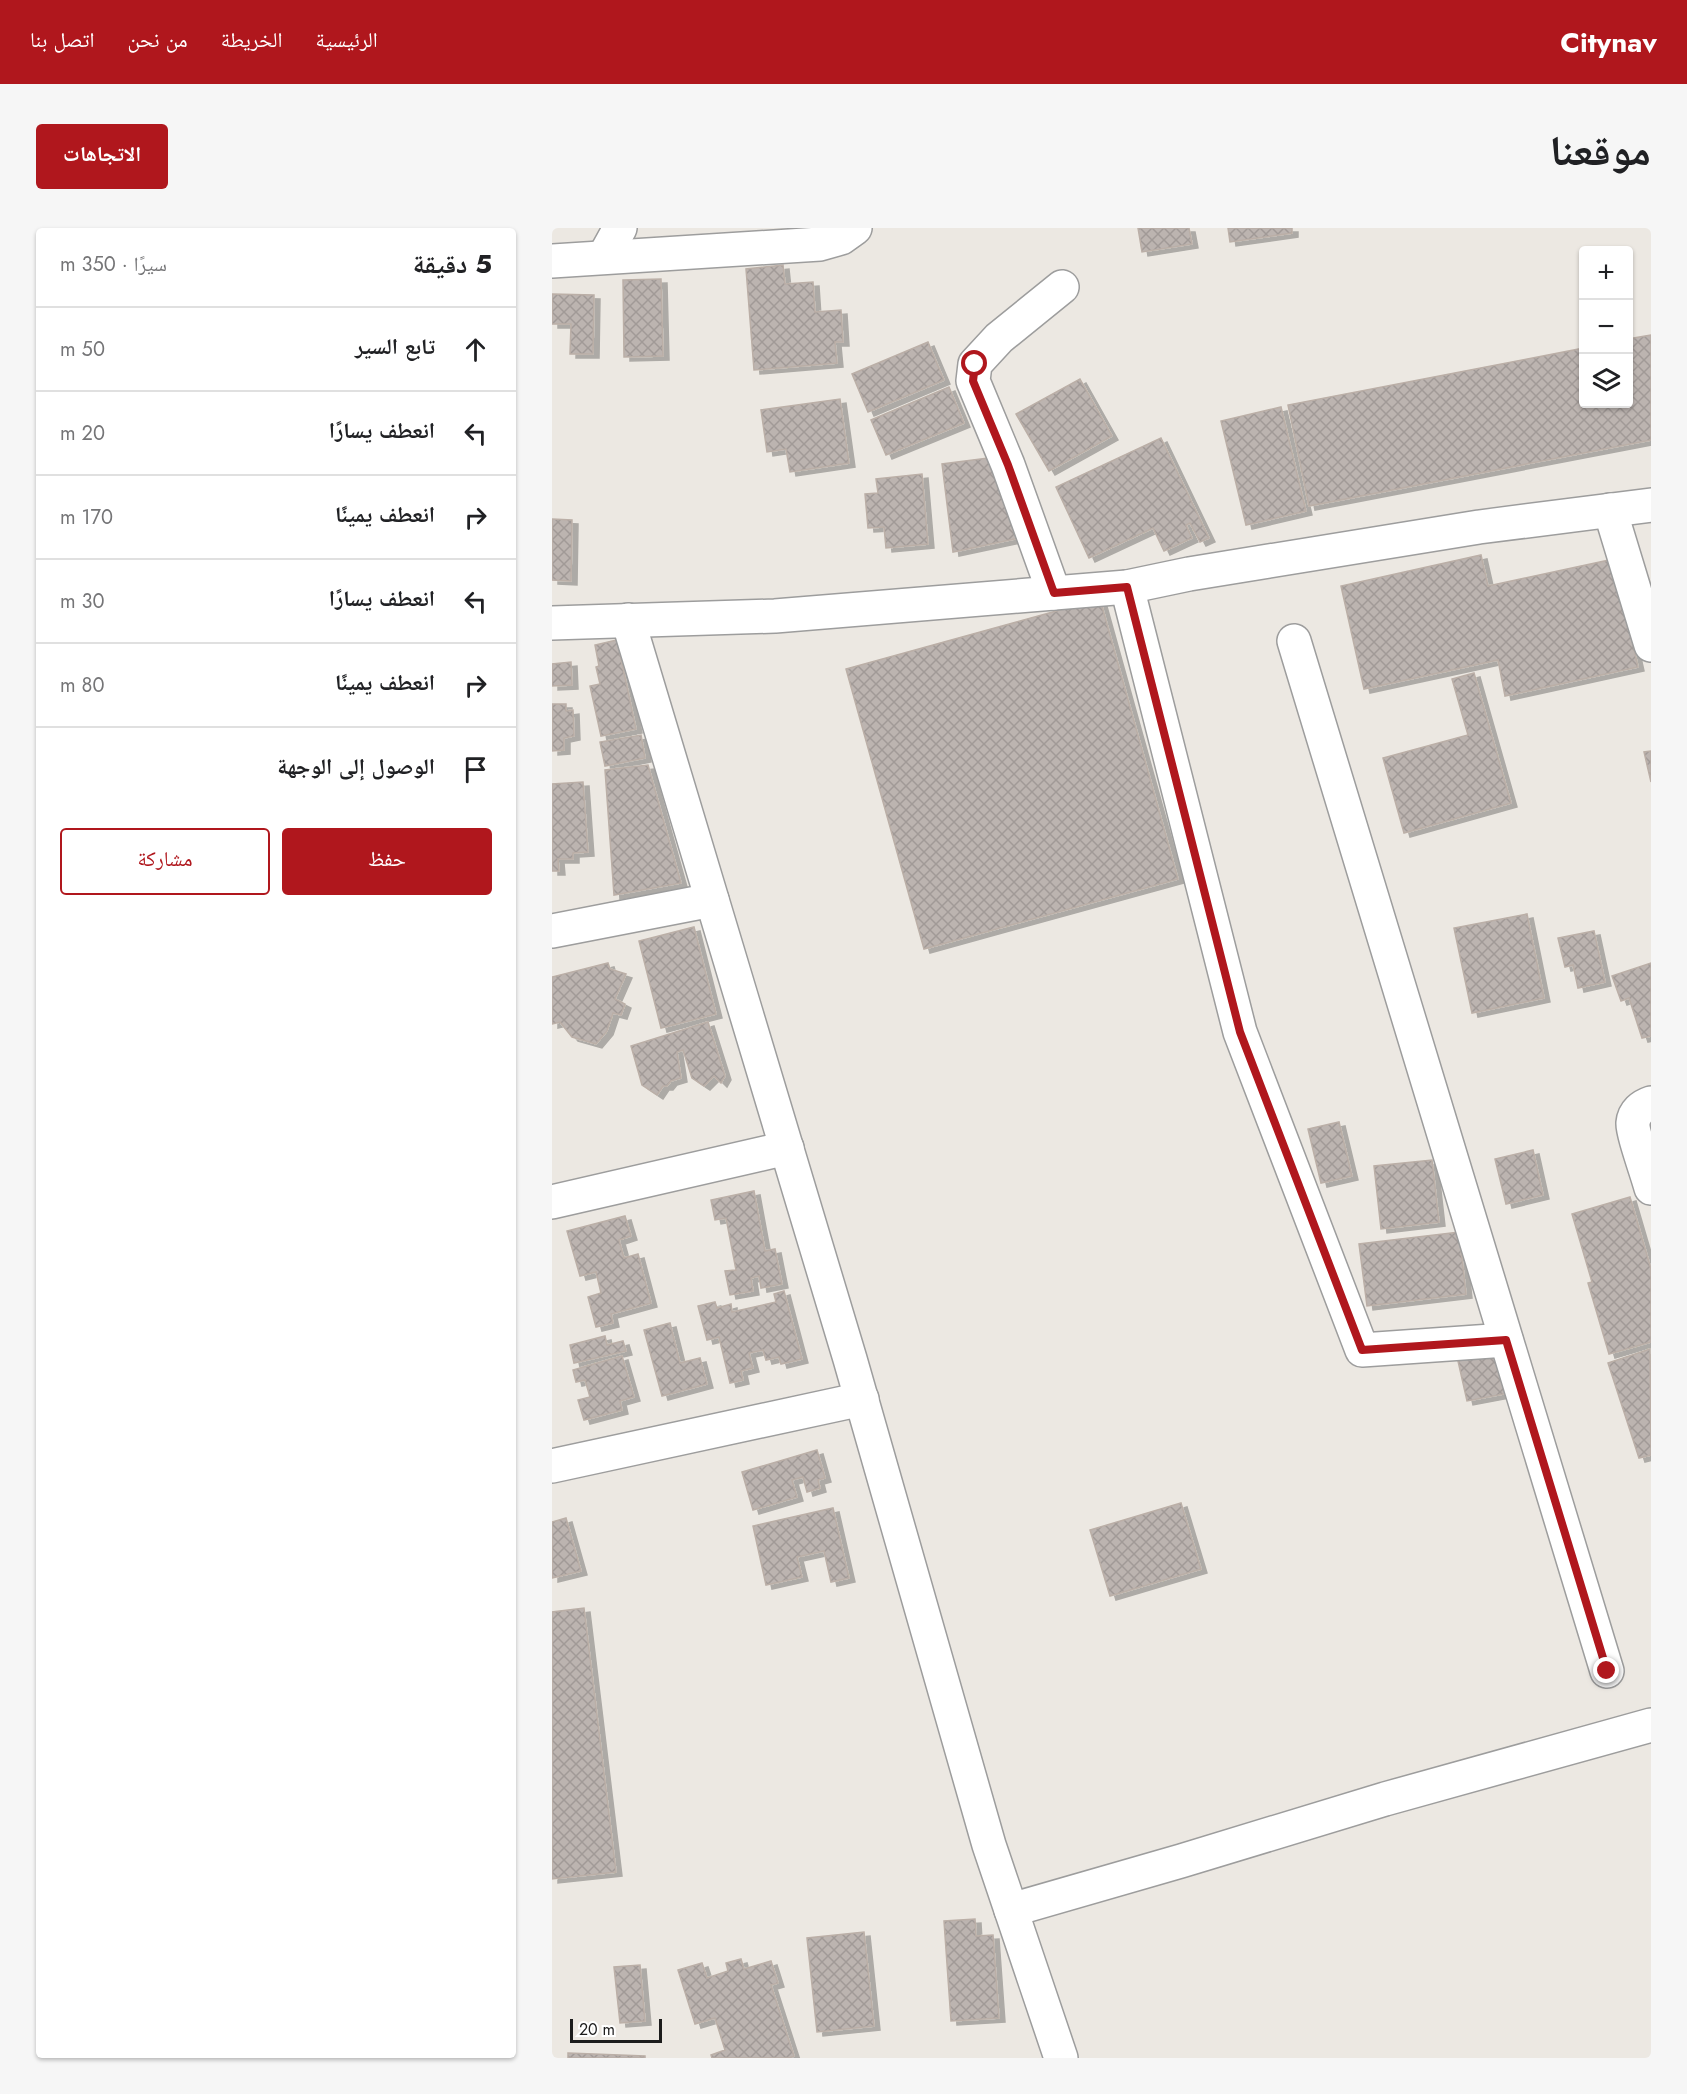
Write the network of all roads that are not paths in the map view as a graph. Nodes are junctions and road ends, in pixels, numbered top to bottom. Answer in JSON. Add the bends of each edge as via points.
{"nodes":[{"id":1,"x":620,"y":228,"type":"edge"},
{"id":2,"x":855,"y":228,"type":"edge"},
{"id":3,"x":604,"y":257,"type":"junction"},
{"id":4,"x":552,"y":261,"type":"edge"},
{"id":5,"x":1062,"y":287,"type":"dead end"},
{"id":6,"x":1651,"y":505,"type":"edge"},
{"id":7,"x":1610,"y":510,"type":"junction"},
{"id":8,"x":1127,"y":587,"type":"junction"},
{"id":9,"x":1054,"y":593,"type":"junction"},
{"id":10,"x":628,"y":620,"type":"junction"},
{"id":11,"x":552,"y":623,"type":"edge"},
{"id":12,"x":1294,"y":641,"type":"dead end"},
{"id":13,"x":1651,"y":645,"type":"edge"},
{"id":14,"x":712,"y":900,"type":"junction"},
{"id":15,"x":552,"y":931,"type":"edge"},
{"id":16,"x":1651,"y":1103,"type":"edge"},
{"id":17,"x":787,"y":1148,"type":"junction"},
{"id":18,"x":1651,"y":1188,"type":"edge"},
{"id":19,"x":552,"y":1203,"type":"edge"},
{"id":20,"x":1506,"y":1340,"type":"junction"},
{"id":21,"x":862,"y":1399,"type":"junction"},
{"id":22,"x":552,"y":1466,"type":"edge"},
{"id":23,"x":1607,"y":1671,"type":"dead end"},
{"id":24,"x":1651,"y":1725,"type":"edge"},
{"id":25,"x":1011,"y":1910,"type":"junction"},
{"id":26,"x":1060,"y":2058,"type":"edge"}],
"edges":[{"from":1,"to":3,"type":"street"},
{"from":2,"to":3,"type":"street","via":[[841,238],[820,244]]},
{"from":3,"to":4,"type":"street"},
{"from":5,"to":9,"type":"street","via":[[999,338],[975,364],[973,381]]},
{"from":6,"to":7,"type":"street"},
{"from":7,"to":8,"type":"street","via":[[1479,527]]},
{"from":7,"to":13,"type":"street"},
{"from":8,"to":9,"type":"street"},
{"from":8,"to":20,"type":"street","via":[[1240,1032],[1362,1350]]},
{"from":9,"to":10,"type":"street","via":[[775,616]]},
{"from":10,"to":11,"type":"street"},
{"from":10,"to":14,"type":"street"},
{"from":12,"to":20,"type":"street"},
{"from":14,"to":15,"type":"street"},
{"from":14,"to":17,"type":"street"},
{"from":16,"to":18,"type":"street","via":[[1636,1113],[1632,1124]]},
{"from":17,"to":19,"type":"street"},
{"from":17,"to":21,"type":"street"},
{"from":20,"to":23,"type":"street"},
{"from":21,"to":22,"type":"street"},
{"from":21,"to":25,"type":"street"},
{"from":24,"to":25,"type":"street"},
{"from":25,"to":26,"type":"street"}]}
